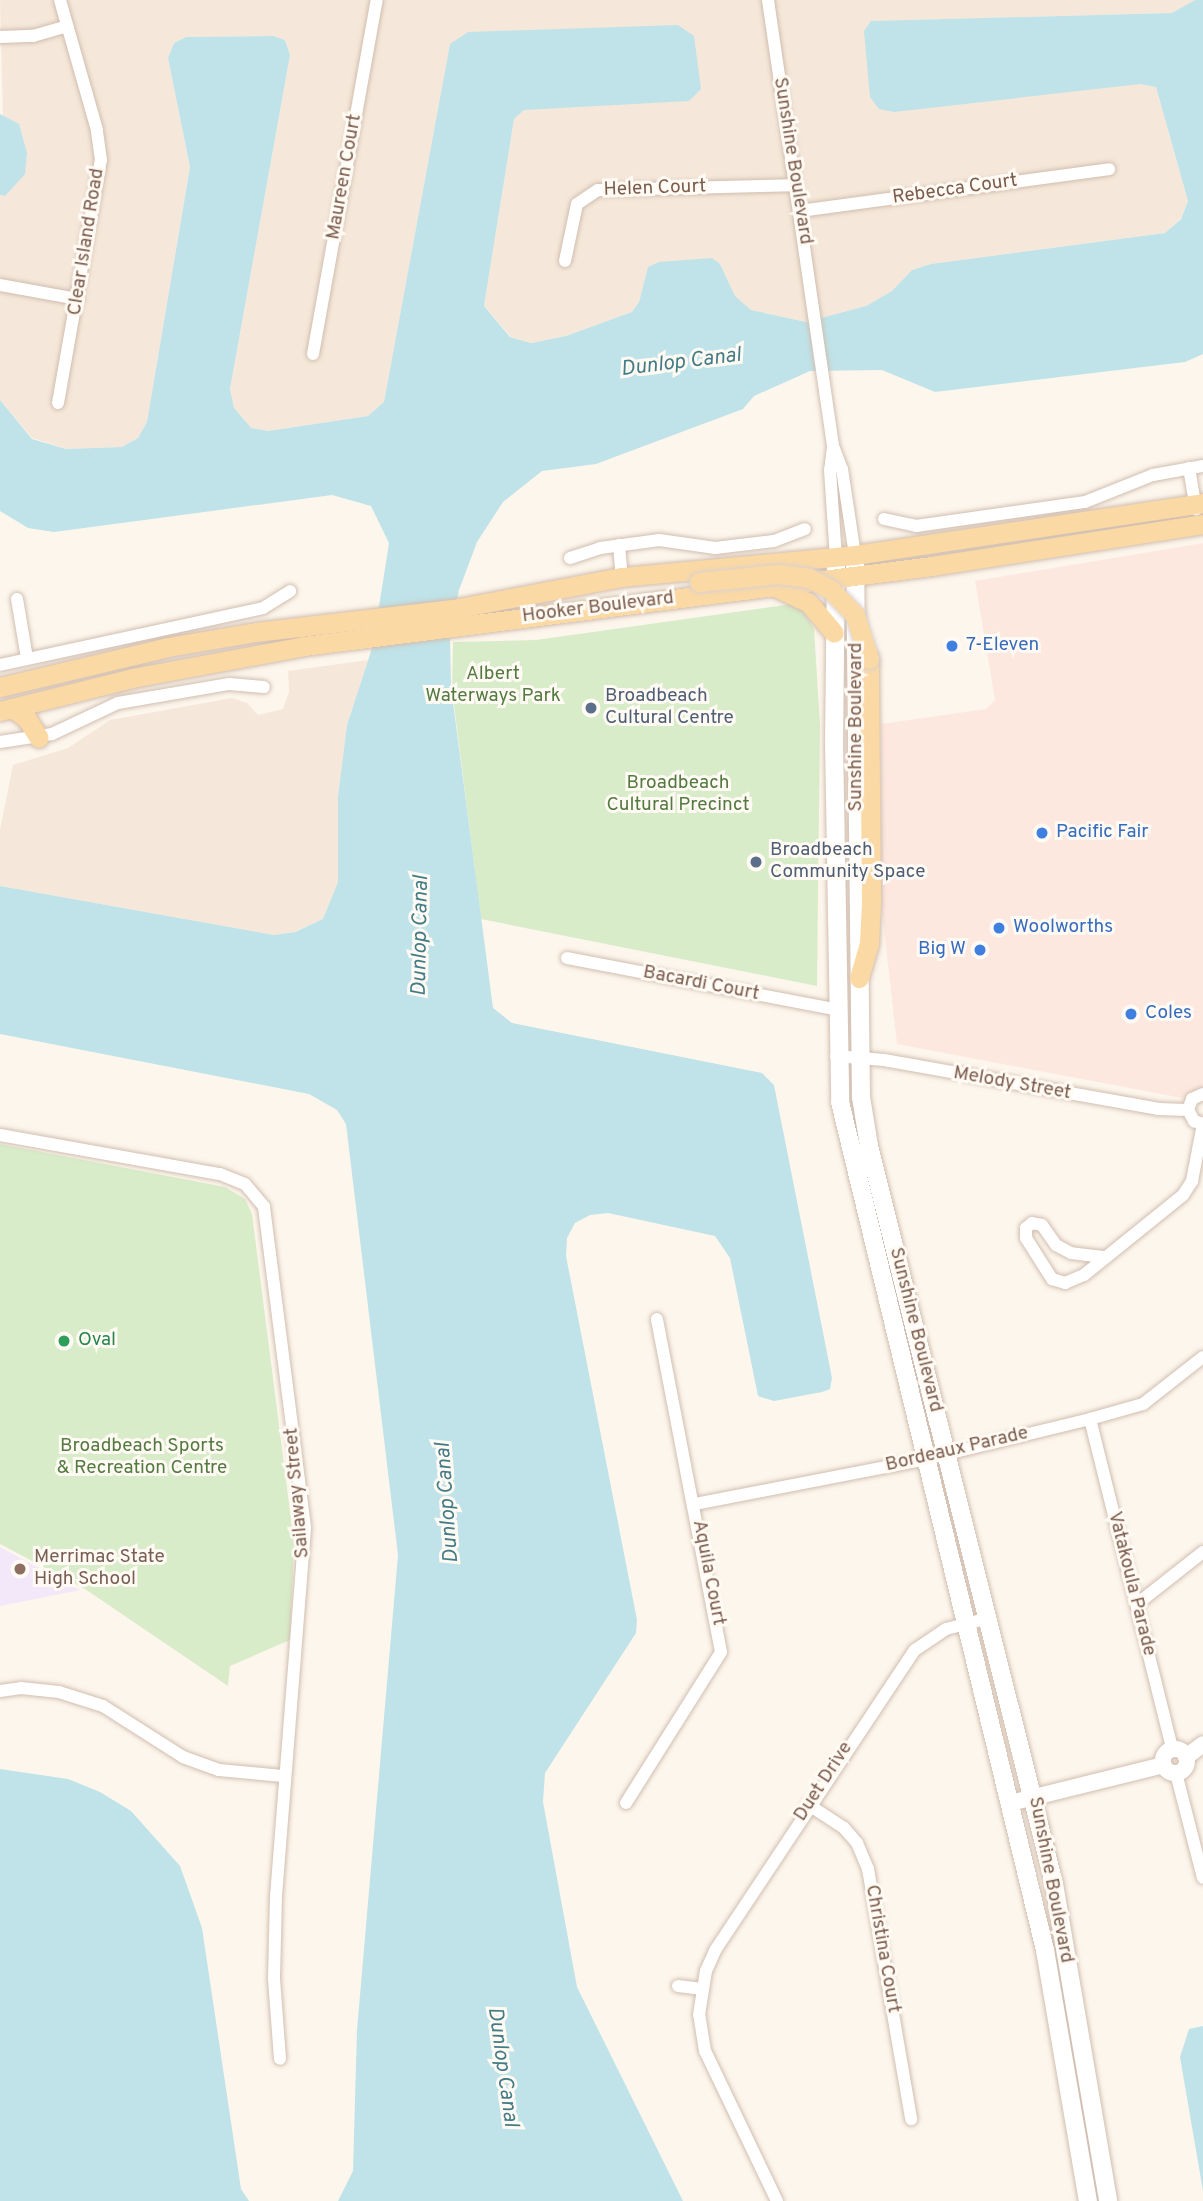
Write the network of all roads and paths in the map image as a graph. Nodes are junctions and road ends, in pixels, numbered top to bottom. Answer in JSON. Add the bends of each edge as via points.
{"nodes":[{"id":1,"x":60,"y":0,"type":"edge"},
{"id":2,"x":377,"y":0,"type":"edge"},
{"id":3,"x":768,"y":0,"type":"edge"},
{"id":4,"x":66,"y":26,"type":"junction"},
{"id":5,"x":0,"y":37,"type":"edge"},
{"id":6,"x":1109,"y":169,"type":"dead end"},
{"id":7,"x":796,"y":185,"type":"junction"},
{"id":8,"x":800,"y":211,"type":"junction"},
{"id":9,"x":565,"y":261,"type":"dead end"},
{"id":10,"x":0,"y":285,"type":"edge"},
{"id":11,"x":78,"y":299,"type":"junction"},
{"id":12,"x":313,"y":354,"type":"dead end"},
{"id":13,"x":58,"y":403,"type":"dead end"},
{"id":14,"x":833,"y":446,"type":"junction"},
{"id":15,"x":1203,"y":466,"type":"edge"},
{"id":16,"x":1189,"y":468,"type":"junction"},
{"id":17,"x":1199,"y":503,"type":"edge"},
{"id":18,"x":884,"y":519,"type":"dead end"},
{"id":19,"x":1201,"y":524,"type":"edge"},
{"id":20,"x":805,"y":529,"type":"dead end"},
{"id":21,"x":619,"y":545,"type":"junction"},
{"id":22,"x":846,"y":556,"type":"junction"},
{"id":23,"x":570,"y":558,"type":"dead end"},
{"id":24,"x":857,"y":575,"type":"junction"},
{"id":25,"x":622,"y":577,"type":"junction"},
{"id":26,"x":836,"y":578,"type":"junction"},
{"id":27,"x":773,"y":586,"type":"junction"},
{"id":28,"x":561,"y":588,"type":"junction"},
{"id":29,"x":290,"y":591,"type":"dead end"},
{"id":30,"x":17,"y":599,"type":"dead end"},
{"id":31,"x":460,"y":616,"type":"junction"},
{"id":32,"x":367,"y":628,"type":"junction"},
{"id":33,"x":834,"y":632,"type":"junction"},
{"id":34,"x":27,"y":658,"type":"junction"},
{"id":35,"x":0,"y":665,"type":"edge"},
{"id":36,"x":0,"y":687,"type":"edge"},
{"id":37,"x":264,"y":687,"type":"dead end"},
{"id":38,"x":45,"y":700,"type":"junction"},
{"id":39,"x":6,"y":710,"type":"edge"},
{"id":40,"x":39,"y":738,"type":"junction"},
{"id":41,"x":0,"y":742,"type":"edge"},
{"id":42,"x":567,"y":958,"type":"dead end"},
{"id":43,"x":859,"y":978,"type":"junction"},
{"id":44,"x":835,"y":1009,"type":"junction"},
{"id":45,"x":836,"y":1056,"type":"junction"},
{"id":46,"x":861,"y":1058,"type":"junction"},
{"id":47,"x":1203,"y":1094,"type":"edge"},
{"id":48,"x":1188,"y":1110,"type":"junction"},
{"id":49,"x":1203,"y":1124,"type":"edge"},
{"id":50,"x":0,"y":1135,"type":"edge"},
{"id":51,"x":1103,"y":1257,"type":"junction"},
{"id":52,"x":657,"y":1319,"type":"dead end"},
{"id":53,"x":1203,"y":1357,"type":"edge"},
{"id":54,"x":1090,"y":1419,"type":"junction"},
{"id":55,"x":947,"y":1454,"type":"junction"},
{"id":56,"x":926,"y":1459,"type":"junction"},
{"id":57,"x":695,"y":1504,"type":"junction"},
{"id":58,"x":1203,"y":1552,"type":"edge"},
{"id":59,"x":1137,"y":1604,"type":"junction"},
{"id":60,"x":989,"y":1618,"type":"junction"},
{"id":61,"x":968,"y":1624,"type":"junction"},
{"id":62,"x":0,"y":1692,"type":"edge"},
{"id":63,"x":1203,"y":1744,"type":"edge"},
{"id":64,"x":1179,"y":1753,"type":"junction"},
{"id":65,"x":1170,"y":1769,"type":"junction"},
{"id":66,"x":283,"y":1776,"type":"junction"},
{"id":67,"x":1034,"y":1797,"type":"junction"},
{"id":68,"x":626,"y":1803,"type":"dead end"},
{"id":69,"x":1010,"y":1803,"type":"junction"},
{"id":70,"x":809,"y":1805,"type":"junction"},
{"id":71,"x":1203,"y":1878,"type":"edge"},
{"id":72,"x":678,"y":1986,"type":"dead end"},
{"id":73,"x":701,"y":1989,"type":"junction"},
{"id":74,"x":280,"y":2059,"type":"dead end"},
{"id":75,"x":911,"y":2119,"type":"dead end"},
{"id":76,"x":777,"y":2201,"type":"edge"},
{"id":77,"x":1088,"y":2201,"type":"edge"},
{"id":78,"x":1108,"y":2201,"type":"edge"}],
"edges":[{"from":1,"to":4,"type":"street","name":"Clear Island Road"},
{"from":2,"to":12,"type":"street","name":"Maureen Court"},
{"from":3,"to":7,"type":"street","name":"Sunshine Boulevard"},
{"from":4,"to":5,"type":"street","via":[[33,36]]},
{"from":4,"to":11,"type":"street","name":"Clear Island Road","via":[[97,130],[101,160]]},
{"from":6,"to":8,"type":"street","name":"Rebecca Court"},
{"from":7,"to":8,"type":"street","name":"Sunshine Boulevard"},
{"from":7,"to":9,"type":"street","name":"Helen Court","via":[[598,190],[577,204]]},
{"from":8,"to":14,"type":"street","name":"Sunshine Boulevard"},
{"from":10,"to":11,"type":"street"},
{"from":11,"to":13,"type":"street","name":"Clear Island Road"},
{"from":14,"to":22,"type":"street","name":"Sunshine Boulevard","via":[[830,470]]},
{"from":14,"to":22,"type":"street","name":"Sunshine Boulevard","via":[[842,469]]},
{"from":15,"to":16,"type":"street"},
{"from":16,"to":17,"type":"street","name":"Hooker Boulevard"},
{"from":16,"to":18,"type":"street","via":[[1153,475],[1086,502],[916,526]]},
{"from":17,"to":19,"type":"street","name":"Hooker Boulevard"},
{"from":17,"to":22,"type":"main road","name":"Hooker Boulevard"},
{"from":19,"to":24,"type":"main road","name":"Hooker Boulevard"},
{"from":20,"to":21,"type":"street","via":[[774,541],[724,547],[659,540]]},
{"from":21,"to":23,"type":"street"},
{"from":21,"to":25,"type":"street","name":"Hooker Boulevard"},
{"from":22,"to":24,"type":"main road","name":"Sunshine Boulevard"},
{"from":22,"to":25,"type":"main road","name":"Hooker Boulevard"},
{"from":22,"to":26,"type":"main road","name":"Sunshine Boulevard"},
{"from":24,"to":26,"type":"main road","name":"Hooker Boulevard"},
{"from":24,"to":43,"type":"main road","name":"Sunshine Boulevard"},
{"from":25,"to":28,"type":"main road","name":"Hooker Boulevard"},
{"from":26,"to":27,"type":"main road","name":"Hooker Boulevard"},
{"from":26,"to":33,"type":"main road","name":"Sunshine Boulevard"},
{"from":27,"to":31,"type":"main road","name":"Hooker Boulevard"},
{"from":27,"to":33,"type":"main road","via":[[808,602]]},
{"from":28,"to":31,"type":"main road","name":"Hooker Boulevard"},
{"from":28,"to":43,"type":"main road","bridge":true,"via":[[595,593],[798,576],[830,590],[855,615],[869,659],[871,831],[870,927]]},
{"from":29,"to":34,"type":"street","via":[[263,608]]},
{"from":30,"to":34,"type":"street"},
{"from":31,"to":32,"type":"main road","name":"Hooker Boulevard"},
{"from":32,"to":36,"type":"main road","name":"Hooker Boulevard","via":[[181,645]]},
{"from":32,"to":38,"type":"main road","name":"Hooker Boulevard"},
{"from":33,"to":44,"type":"main road","name":"Sunshine Boulevard"},
{"from":34,"to":35,"type":"street"},
{"from":37,"to":40,"type":"street","via":[[229,684],[118,703]]},
{"from":38,"to":39,"type":"main road","name":"Hooker Boulevard"},
{"from":38,"to":40,"type":"main road"},
{"from":39,"to":40,"type":"main road","via":[[30,722]]},
{"from":40,"to":41,"type":"street"},
{"from":42,"to":44,"type":"street","name":"Bacardi Court"},
{"from":43,"to":46,"type":"main road","name":"Sunshine Boulevard"},
{"from":44,"to":45,"type":"main road","name":"Sunshine Boulevard"},
{"from":45,"to":46,"type":"street","name":"Melody Street"},
{"from":45,"to":56,"type":"main road","name":"Sunshine Boulevard","via":[[844,1128]]},
{"from":46,"to":48,"type":"street","name":"Melody Street","via":[[1146,1107]]},
{"from":46,"to":55,"type":"main road","name":"Sunshine Boulevard","via":[[869,1146]]},
{"from":47,"to":48,"type":"street","via":[[1192,1098]]},
{"from":48,"to":49,"type":"street","via":[[1191,1118]]},
{"from":49,"to":51,"type":"street","via":[[1192,1181],[1183,1195]]},
{"from":50,"to":66,"type":"street","name":"Sailaway Street","via":[[220,1174],[245,1184],[264,1208],[305,1528],[305,1570]]},
{"from":51,"to":51,"type":"street","via":[[1065,1283],[1052,1279],[1026,1238],[1026,1228],[1031,1223],[1042,1225],[1056,1245],[1070,1253]]},
{"from":52,"to":57,"type":"street","name":"Aquila Court"},
{"from":53,"to":54,"type":"street","name":"Bordeaux Parade","via":[[1143,1404]]},
{"from":54,"to":55,"type":"street","name":"Bordeaux Parade"},
{"from":54,"to":59,"type":"street","name":"Vatakoula Parade"},
{"from":55,"to":56,"type":"street","name":"Bordeaux Parade"},
{"from":55,"to":60,"type":"main road","name":"Sunshine Boulevard"},
{"from":56,"to":57,"type":"street","name":"Bordeaux Parade"},
{"from":56,"to":61,"type":"main road","name":"Sunshine Boulevard"},
{"from":57,"to":68,"type":"street","name":"Aquila Court","via":[[722,1652]]},
{"from":58,"to":59,"type":"street"},
{"from":59,"to":64,"type":"street","name":"Vatakoula Parade"},
{"from":60,"to":61,"type":"street","name":"Duet Drive"},
{"from":60,"to":67,"type":"main road","name":"Sunshine Boulevard"},
{"from":61,"to":69,"type":"main road","name":"Sunshine Boulevard"},
{"from":61,"to":70,"type":"street","name":"Duet Drive","via":[[935,1635],[915,1650]]},
{"from":62,"to":66,"type":"street","via":[[21,1688],[59,1692],[103,1706],[183,1757],[219,1770]]},
{"from":63,"to":64,"type":"street"},
{"from":64,"to":65,"type":"street","via":[[1166,1753]]},
{"from":65,"to":67,"type":"street"},
{"from":65,"to":71,"type":"street"},
{"from":66,"to":74,"type":"street","name":"Sailaway Street","via":[[274,1979]]},
{"from":67,"to":69,"type":"street"},
{"from":67,"to":78,"type":"main road","name":"Sunshine Boulevard","via":[[1054,1884]]},
{"from":69,"to":77,"type":"main road","name":"Sunshine Boulevard","via":[[1045,1950]]},
{"from":70,"to":73,"type":"street","name":"Duet Drive","via":[[716,1949]]},
{"from":70,"to":75,"type":"street","name":"Christina Court","via":[[844,1828],[857,1843],[868,1869]]},
{"from":72,"to":73,"type":"street"},
{"from":73,"to":76,"type":"street","name":"Duet Drive","via":[[699,2015],[713,2076]]}]}
